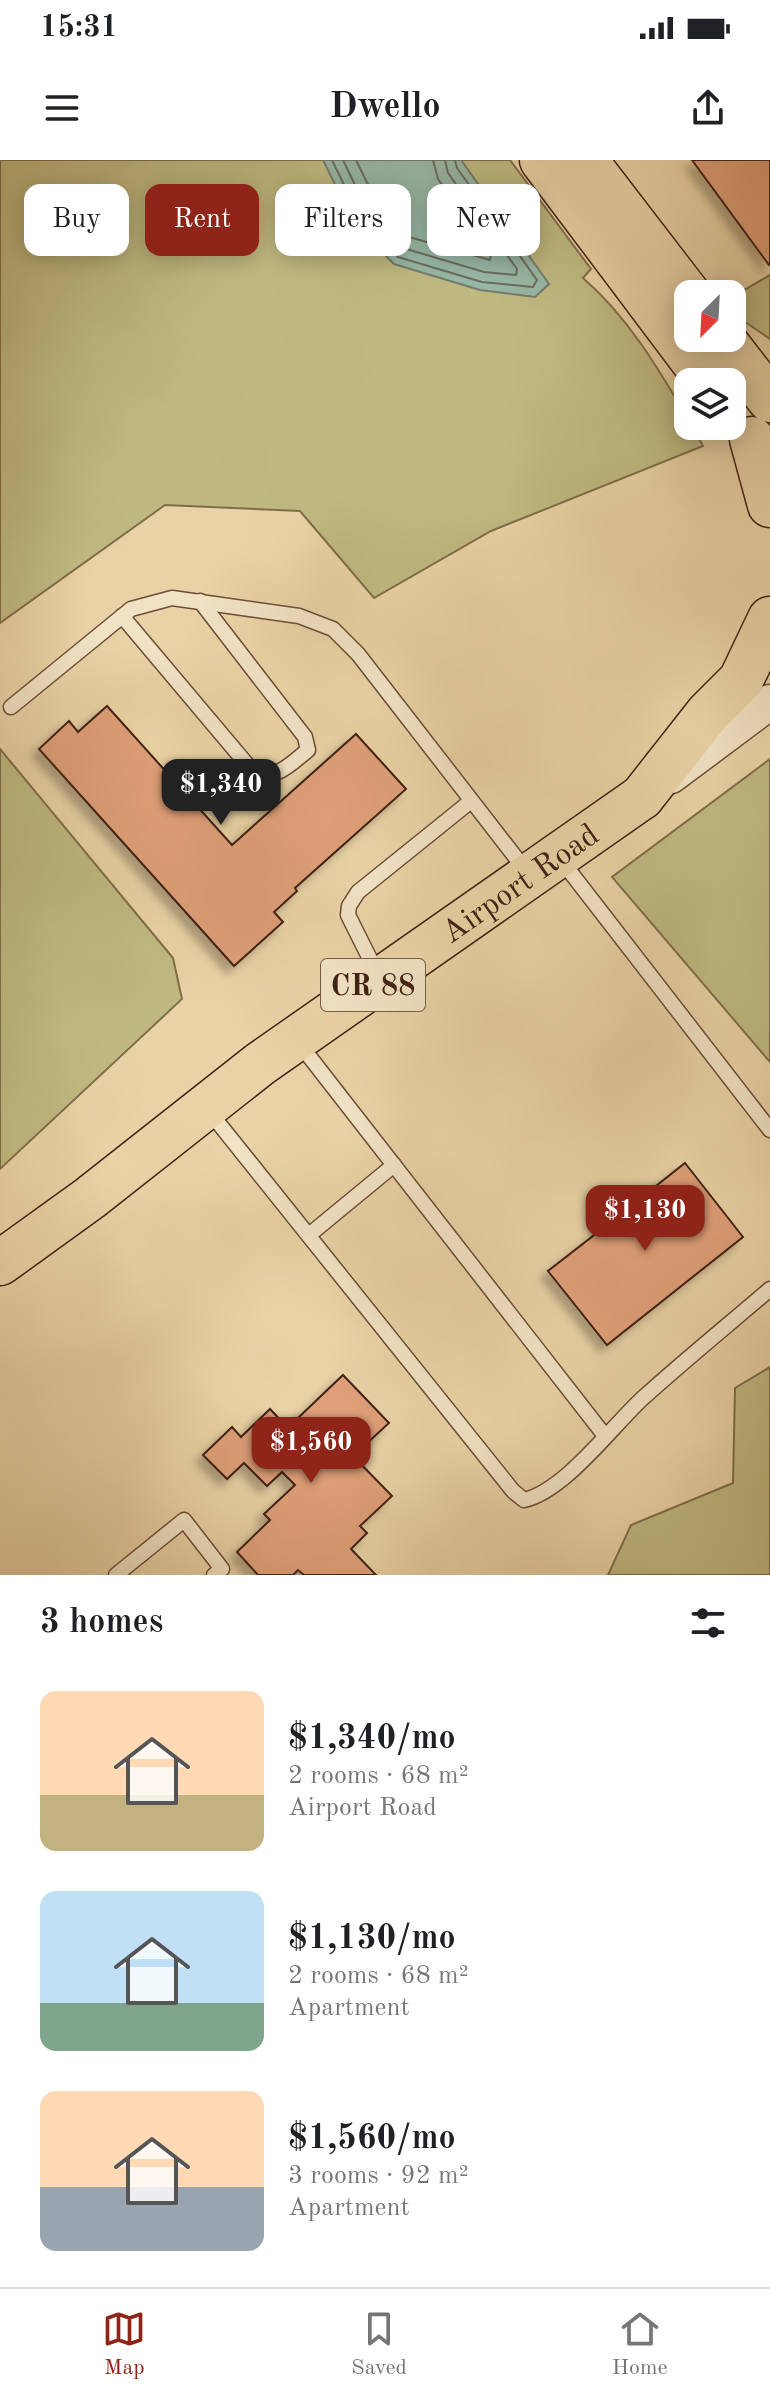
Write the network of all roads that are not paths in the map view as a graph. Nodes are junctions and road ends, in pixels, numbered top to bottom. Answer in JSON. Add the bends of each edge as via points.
{"nodes":[{"id":1,"x":542,"y":160,"type":"edge"},
{"id":2,"x":585,"y":160,"type":"edge"},
{"id":3,"x":677,"y":280,"type":"edge"},
{"id":4,"x":733,"y":352,"type":"edge"},
{"id":5,"x":698,"y":368,"type":"edge"},
{"id":6,"x":770,"y":400,"type":"edge"},
{"id":7,"x":751,"y":438,"type":"edge"},
{"id":8,"x":770,"y":505,"type":"edge"},
{"id":9,"x":200,"y":601,"type":"junction"},
{"id":10,"x":122,"y":616,"type":"junction"},
{"id":11,"x":770,"y":619,"type":"edge"},
{"id":12,"x":770,"y":702,"type":"edge"},
{"id":13,"x":11,"y":707,"type":"dead end"},
{"id":14,"x":642,"y":797,"type":"junction"},
{"id":15,"x":471,"y":801,"type":"junction"},
{"id":16,"x":544,"y":866,"type":"junction"},
{"id":17,"x":381,"y":980,"type":"junction"},
{"id":18,"x":296,"y":1039,"type":"junction"},
{"id":19,"x":206,"y":1107,"type":"junction"},
{"id":20,"x":770,"y":1130,"type":"edge"},
{"id":21,"x":394,"y":1165,"type":"junction"},
{"id":22,"x":90,"y":1198,"type":"junction"},
{"id":23,"x":309,"y":1235,"type":"junction"},
{"id":24,"x":0,"y":1237,"type":"edge"},
{"id":25,"x":0,"y":1263,"type":"edge"},
{"id":26,"x":770,"y":1289,"type":"edge"},
{"id":27,"x":605,"y":1436,"type":"junction"},
{"id":28,"x":116,"y":1575,"type":"edge"},
{"id":29,"x":214,"y":1575,"type":"edge"}],
"edges":[{"from":1,"to":5,"type":"main road"},
{"from":2,"to":3,"type":"main road"},
{"from":4,"to":6,"type":"main road"},
{"from":7,"to":8,"type":"main road"},
{"from":9,"to":10,"type":"lane","via":[[172,598]]},
{"from":9,"to":10,"type":"lane","via":[[308,744],[308,750],[280,773],[265,775],[250,768]]},
{"from":9,"to":15,"type":"lane","via":[[299,616],[333,629]]},
{"from":10,"to":13,"type":"lane"},
{"from":11,"to":14,"type":"main road","via":[[741,680]]},
{"from":12,"to":14,"type":"street","name":"Airport Road"},
{"from":14,"to":16,"type":"main road","name":"Airport Road","number":"CR 88"},
{"from":15,"to":16,"type":"lane"},
{"from":15,"to":17,"type":"lane","via":[[358,892],[349,906],[348,915]]},
{"from":16,"to":17,"type":"main road","name":"Airport Road","number":"CR 88"},
{"from":16,"to":20,"type":"lane"},
{"from":17,"to":18,"type":"main road","name":"Airport Road","number":"CR 88"},
{"from":18,"to":19,"type":"main road","name":"Airport Road","number":"CR 88"},
{"from":18,"to":21,"type":"lane"},
{"from":19,"to":22,"type":"main road","name":"Airport Road","number":"CR 88"},
{"from":19,"to":23,"type":"lane"},
{"from":21,"to":23,"type":"lane"},
{"from":21,"to":27,"type":"lane"},
{"from":22,"to":24,"type":"main road"},
{"from":22,"to":25,"type":"main road","name":"Airport Road","number":"CR 88"},
{"from":23,"to":27,"type":"lane","via":[[524,1500],[536,1497]]},
{"from":26,"to":27,"type":"lane"},
{"from":28,"to":29,"type":"lane","via":[[184,1520],[222,1569]]}]}
